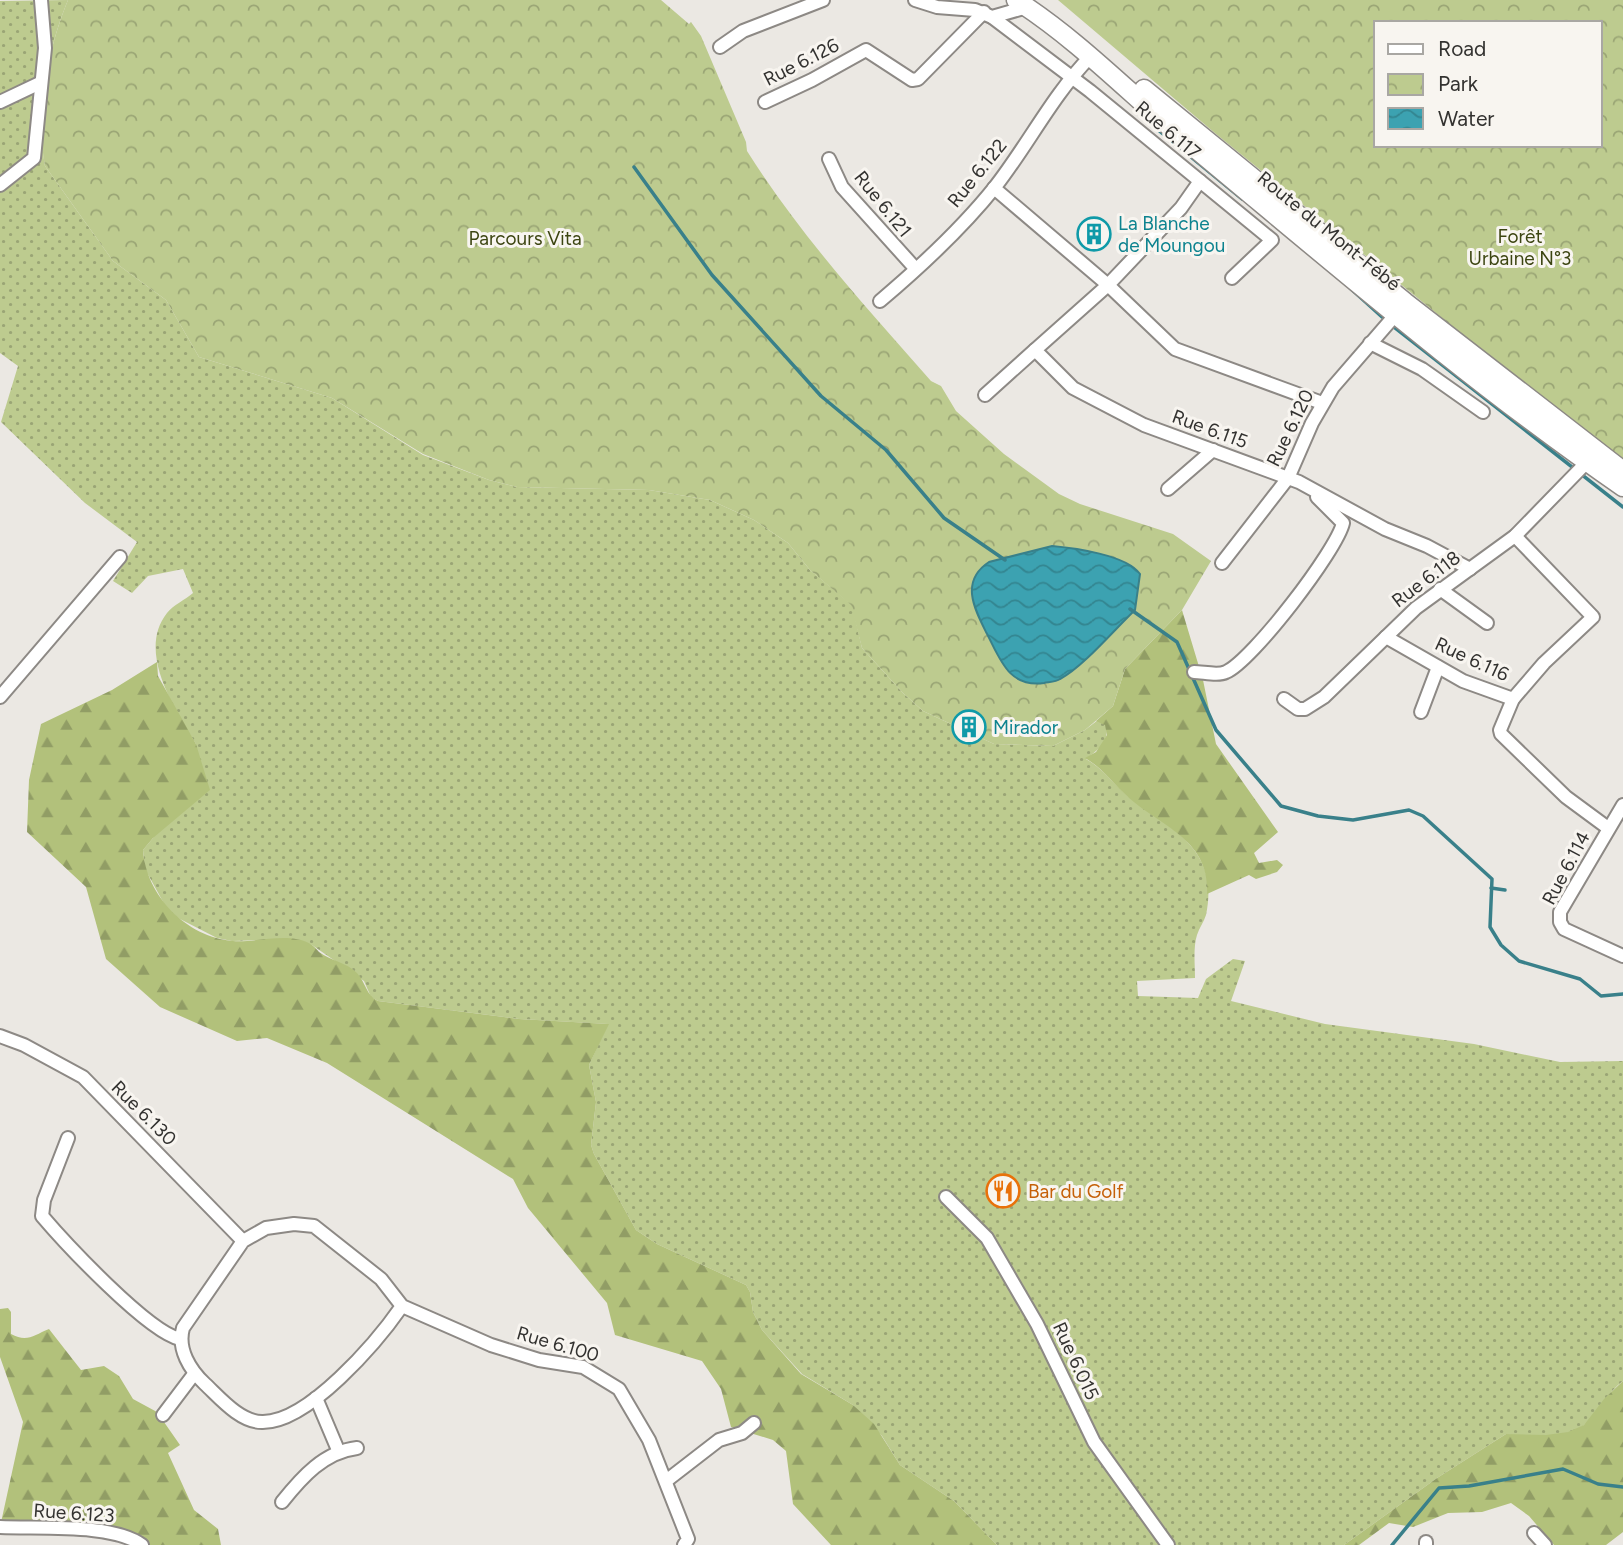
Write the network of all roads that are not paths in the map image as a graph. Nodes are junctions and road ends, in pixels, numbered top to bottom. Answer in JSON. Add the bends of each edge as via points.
{"nodes":[{"id":1,"x":41,"y":0,"type":"edge"},
{"id":2,"x":823,"y":0,"type":"edge"},
{"id":3,"x":915,"y":0,"type":"edge"},
{"id":4,"x":1027,"y":2,"type":"edge"},
{"id":5,"x":988,"y":15,"type":"junction"},
{"id":6,"x":720,"y":47,"type":"dead end"},
{"id":7,"x":1090,"y":57,"type":"junction"},
{"id":8,"x":1070,"y":77,"type":"junction"},
{"id":9,"x":40,"y":83,"type":"junction"},
{"id":10,"x":0,"y":102,"type":"edge"},
{"id":11,"x":765,"y":102,"type":"dead end"},
{"id":12,"x":829,"y":159,"type":"dead end"},
{"id":13,"x":1200,"y":181,"type":"junction"},
{"id":14,"x":0,"y":185,"type":"edge"},
{"id":15,"x":994,"y":188,"type":"junction"},
{"id":16,"x":914,"y":267,"type":"junction"},
{"id":17,"x":1232,"y":278,"type":"dead end"},
{"id":18,"x":1108,"y":285,"type":"junction"},
{"id":19,"x":880,"y":301,"type":"dead end"},
{"id":20,"x":1397,"y":313,"type":"junction"},
{"id":21,"x":1370,"y":343,"type":"junction"},
{"id":22,"x":1035,"y":350,"type":"junction"},
{"id":23,"x":985,"y":395,"type":"dead end"},
{"id":24,"x":1322,"y":404,"type":"junction"},
{"id":25,"x":1483,"y":412,"type":"dead end"},
{"id":26,"x":1213,"y":450,"type":"junction"},
{"id":27,"x":1587,"y":462,"type":"junction"},
{"id":28,"x":1623,"y":471,"type":"edge"},
{"id":29,"x":1288,"y":478,"type":"junction"},
{"id":30,"x":1623,"y":487,"type":"edge"},
{"id":31,"x":1168,"y":489,"type":"dead end"},
{"id":32,"x":1312,"y":491,"type":"junction"},
{"id":33,"x":1516,"y":536,"type":"junction"},
{"id":34,"x":120,"y":557,"type":"dead end"},
{"id":35,"x":1223,"y":563,"type":"dead end"},
{"id":36,"x":1470,"y":569,"type":"junction"},
{"id":37,"x":1440,"y":589,"type":"junction"},
{"id":38,"x":1488,"y":623,"type":"dead end"},
{"id":39,"x":1386,"y":636,"type":"junction"},
{"id":40,"x":1438,"y":667,"type":"junction"},
{"id":41,"x":1194,"y":672,"type":"dead end"},
{"id":42,"x":0,"y":696,"type":"edge"},
{"id":43,"x":1284,"y":699,"type":"dead end"},
{"id":44,"x":1513,"y":699,"type":"junction"},
{"id":45,"x":1421,"y":712,"type":"dead end"},
{"id":46,"x":1623,"y":805,"type":"edge"},
{"id":47,"x":1608,"y":828,"type":"junction"},
{"id":48,"x":1623,"y":956,"type":"edge"},
{"id":49,"x":0,"y":1036,"type":"edge"},
{"id":50,"x":68,"y":1138,"type":"dead end"},
{"id":51,"x":946,"y":1197,"type":"dead end"},
{"id":52,"x":243,"y":1241,"type":"junction"},
{"id":53,"x":402,"y":1306,"type":"junction"},
{"id":54,"x":180,"y":1339,"type":"junction"},
{"id":55,"x":194,"y":1374,"type":"junction"},
{"id":56,"x":316,"y":1398,"type":"junction"},
{"id":57,"x":163,"y":1415,"type":"dead end"},
{"id":58,"x":754,"y":1423,"type":"dead end"},
{"id":59,"x":357,"y":1448,"type":"dead end"},
{"id":60,"x":338,"y":1450,"type":"junction"},
{"id":61,"x":666,"y":1481,"type":"junction"},
{"id":62,"x":282,"y":1503,"type":"dead end"},
{"id":63,"x":0,"y":1527,"type":"edge"},
{"id":64,"x":1534,"y":1533,"type":"dead end"},
{"id":65,"x":688,"y":1543,"type":"edge"},
{"id":66,"x":142,"y":1545,"type":"edge"},
{"id":67,"x":1168,"y":1545,"type":"edge"},
{"id":68,"x":1545,"y":1545,"type":"edge"}],
"edges":[{"from":1,"to":9,"type":"street","via":[[45,48]]},
{"from":2,"to":6,"type":"street","via":[[743,31]]},
{"from":3,"to":5,"type":"street"},
{"from":4,"to":5,"type":"street"},
{"from":4,"to":7,"type":"street","name":"Route du Mont-Fébé"},
{"from":4,"to":28,"type":"street","name":"Route du Mont-Fébé"},
{"from":5,"to":8,"type":"street","name":"Rue 6.117"},
{"from":5,"to":11,"type":"street","name":"Rue 6.126","via":[[918,79],[912,80],[866,50]]},
{"from":7,"to":8,"type":"street","name":"Rue 6.122"},
{"from":7,"to":20,"type":"street","name":"Route du Mont-Fébé"},
{"from":8,"to":13,"type":"street","name":"Rue 6.117"},
{"from":8,"to":15,"type":"street","name":"Rue 6.122"},
{"from":9,"to":10,"type":"street"},
{"from":9,"to":14,"type":"street","via":[[34,158]]},
{"from":12,"to":16,"type":"street","name":"Rue 6.121","via":[[842,187]]},
{"from":13,"to":17,"type":"street","via":[[1272,240]]},
{"from":13,"to":18,"type":"street","name":"Rue 6.117","via":[[1181,208]]},
{"from":15,"to":16,"type":"street","name":"Rue 6.122"},
{"from":15,"to":18,"type":"street"},
{"from":16,"to":19,"type":"street","name":"Rue 6.122"},
{"from":18,"to":22,"type":"street"},
{"from":18,"to":24,"type":"street","via":[[1175,349]]},
{"from":20,"to":21,"type":"street","name":"Rue 6.120"},
{"from":20,"to":27,"type":"street","name":"Route du Mont-Fébé"},
{"from":21,"to":24,"type":"street","name":"Rue 6.120"},
{"from":21,"to":25,"type":"street","via":[[1422,369]]},
{"from":22,"to":23,"type":"street"},
{"from":22,"to":26,"type":"street","name":"Rue 6.115","via":[[1073,388],[1144,425]]},
{"from":24,"to":29,"type":"street","name":"Rue 6.120"},
{"from":26,"to":29,"type":"street","name":"Rue 6.115"},
{"from":26,"to":31,"type":"street"},
{"from":27,"to":30,"type":"street","name":"Route du Mont-Fébé"},
{"from":27,"to":33,"type":"street","name":"Rue 6.118"},
{"from":29,"to":32,"type":"street","name":"Rue 6.115"},
{"from":29,"to":35,"type":"street","name":"Rue 6.120"},
{"from":32,"to":36,"type":"street","name":"Rue 6.115"},
{"from":32,"to":41,"type":"street","via":[[1343,523],[1319,567],[1250,655],[1225,674]]},
{"from":33,"to":36,"type":"street","name":"Rue 6.118"},
{"from":33,"to":44,"type":"street","name":"Rue 6.116","via":[[1593,614],[1590,623],[1544,663]]},
{"from":34,"to":42,"type":"street"},
{"from":36,"to":37,"type":"street","name":"Rue 6.118"},
{"from":37,"to":38,"type":"street"},
{"from":37,"to":39,"type":"street","name":"Rue 6.118"},
{"from":39,"to":40,"type":"street","name":"Rue 6.116"},
{"from":39,"to":43,"type":"street","name":"Rue 6.118","via":[[1324,697],[1305,709]]},
{"from":40,"to":44,"type":"street","name":"Rue 6.116"},
{"from":40,"to":45,"type":"street"},
{"from":44,"to":47,"type":"street","via":[[1501,734],[1566,797]]},
{"from":46,"to":47,"type":"street","name":"Rue 6.114"},
{"from":47,"to":48,"type":"street","name":"Rue 6.114","via":[[1560,912],[1560,922],[1564,929]]},
{"from":49,"to":52,"type":"street","name":"Rue 6.130","via":[[83,1077]]},
{"from":50,"to":54,"type":"street","via":[[42,1216],[157,1328]]},
{"from":51,"to":67,"type":"street","name":"Rue 6.015","via":[[987,1238],[1037,1324],[1094,1443]]},
{"from":52,"to":53,"type":"street","via":[[266,1228],[314,1226],[381,1279]]},
{"from":52,"to":54,"type":"street"},
{"from":53,"to":56,"type":"street","via":[[386,1329]]},
{"from":53,"to":61,"type":"street","name":"Rue 6.100","via":[[503,1349],[583,1367],[619,1389]]},
{"from":54,"to":55,"type":"street"},
{"from":55,"to":56,"type":"street","via":[[242,1416],[260,1423],[280,1420]]},
{"from":55,"to":57,"type":"street"},
{"from":56,"to":60,"type":"street"},
{"from":58,"to":61,"type":"street","via":[[742,1433],[719,1440]]},
{"from":59,"to":60,"type":"street"},
{"from":60,"to":62,"type":"street","via":[[309,1471]]},
{"from":61,"to":65,"type":"street","name":"Rue 6.100"},
{"from":63,"to":66,"type":"street","name":"Rue 6.123","via":[[102,1532],[132,1538]]},
{"from":64,"to":68,"type":"street"}]}
